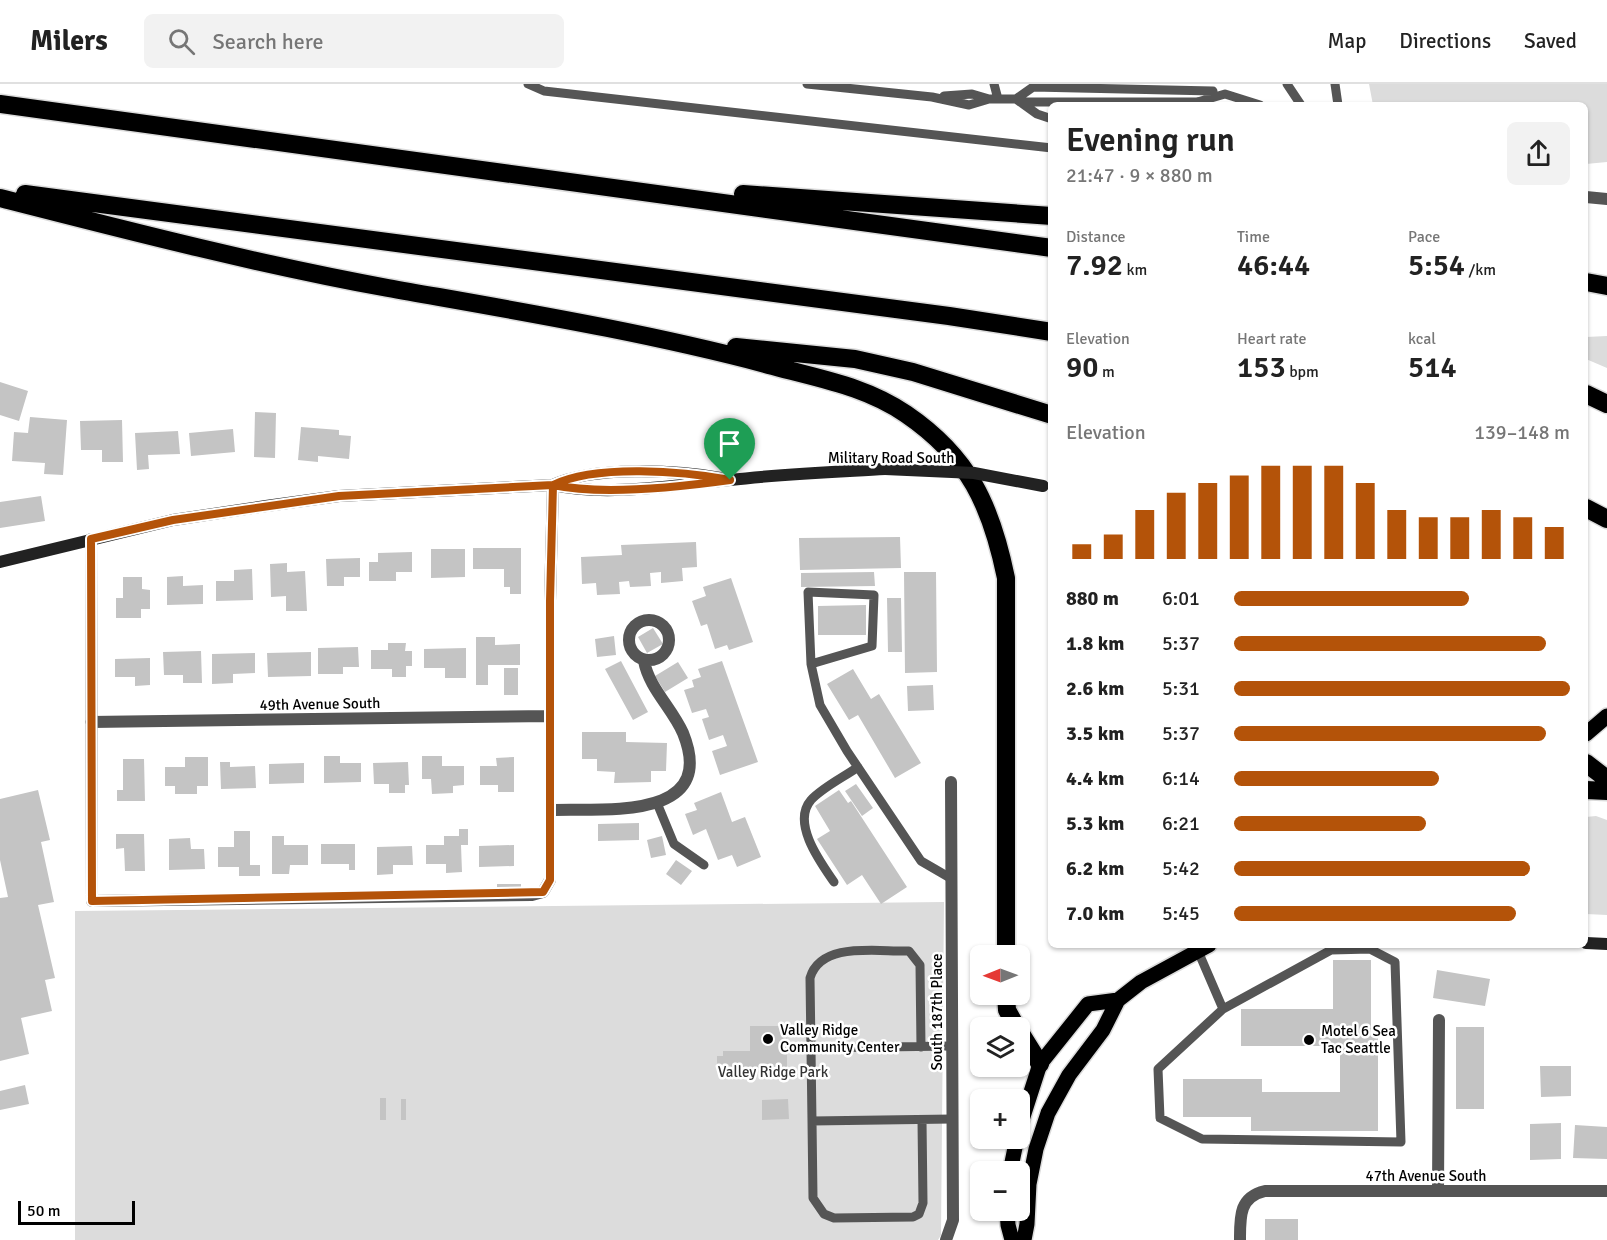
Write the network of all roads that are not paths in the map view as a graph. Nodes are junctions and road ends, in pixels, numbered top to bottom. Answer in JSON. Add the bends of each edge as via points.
{"nodes":[{"id":1,"x":528,"y":84,"type":"edge"},
{"id":2,"x":807,"y":84,"type":"edge"},
{"id":3,"x":994,"y":84,"type":"edge"},
{"id":4,"x":1196,"y":84,"type":"edge"},
{"id":5,"x":1287,"y":84,"type":"edge"},
{"id":6,"x":1335,"y":84,"type":"edge"},
{"id":7,"x":1213,"y":91,"type":"junction"},
{"id":8,"x":1225,"y":94,"type":"junction"},
{"id":9,"x":994,"y":99,"type":"junction"},
{"id":10,"x":1018,"y":101,"type":"junction"},
{"id":11,"x":1106,"y":102,"type":"edge"},
{"id":12,"x":1197,"y":102,"type":"edge"},
{"id":13,"x":1238,"y":102,"type":"edge"},
{"id":14,"x":1299,"y":102,"type":"edge"},
{"id":15,"x":1338,"y":102,"type":"edge"},
{"id":16,"x":0,"y":104,"type":"edge"},
{"id":17,"x":1048,"y":118,"type":"edge"},
{"id":18,"x":1048,"y":148,"type":"edge"},
{"id":19,"x":600,"y":185,"type":"junction"},
{"id":20,"x":0,"y":191,"type":"edge"},
{"id":21,"x":1588,"y":197,"type":"edge"},
{"id":22,"x":0,"y":198,"type":"edge"},
{"id":23,"x":1605,"y":199,"type":"edge"},
{"id":24,"x":1588,"y":204,"type":"edge"},
{"id":25,"x":1048,"y":216,"type":"edge"},
{"id":26,"x":1048,"y":247,"type":"edge"},
{"id":27,"x":1588,"y":282,"type":"edge"},
{"id":28,"x":1607,"y":286,"type":"edge"},
{"id":29,"x":1048,"y":331,"type":"edge"},
{"id":30,"x":689,"y":343,"type":"junction"},
{"id":31,"x":1588,"y":395,"type":"edge"},
{"id":32,"x":1607,"y":404,"type":"edge"},
{"id":33,"x":1048,"y":414,"type":"edge"},
{"id":34,"x":553,"y":485,"type":"junction"},
{"id":35,"x":1047,"y":487,"type":"edge"},
{"id":36,"x":1588,"y":509,"type":"edge"},
{"id":37,"x":1607,"y":519,"type":"edge"},
{"id":38,"x":91,"y":539,"type":"junction"},
{"id":39,"x":0,"y":562,"type":"edge"},
{"id":40,"x":644,"y":660,"type":"dead end"},
{"id":41,"x":811,"y":664,"type":"junction"},
{"id":42,"x":550,"y":716,"type":"junction"},
{"id":43,"x":1607,"y":716,"type":"edge"},
{"id":44,"x":91,"y":722,"type":"junction"},
{"id":45,"x":1588,"y":732,"type":"edge"},
{"id":46,"x":1588,"y":764,"type":"edge"},
{"id":47,"x":858,"y":767,"type":"junction"},
{"id":48,"x":1607,"y":778,"type":"edge"},
{"id":49,"x":951,"y":782,"type":"dead end"},
{"id":50,"x":1588,"y":790,"type":"edge"},
{"id":51,"x":1607,"y":791,"type":"edge"},
{"id":52,"x":657,"y":803,"type":"junction"},
{"id":53,"x":551,"y":810,"type":"junction"},
{"id":54,"x":704,"y":865,"type":"dead end"},
{"id":55,"x":952,"y":879,"type":"junction"},
{"id":56,"x":834,"y":882,"type":"dead end"},
{"id":57,"x":1588,"y":943,"type":"edge"},
{"id":58,"x":1607,"y":944,"type":"edge"},
{"id":59,"x":1006,"y":945,"type":"edge"},
{"id":60,"x":1204,"y":948,"type":"edge"},
{"id":61,"x":1118,"y":1000,"type":"junction"},
{"id":62,"x":1223,"y":1009,"type":"junction"},
{"id":63,"x":1439,"y":1020,"type":"dead end"},
{"id":64,"x":952,"y":1046,"type":"junction"},
{"id":65,"x":921,"y":1047,"type":"junction"},
{"id":66,"x":811,"y":1048,"type":"junction"},
{"id":67,"x":1030,"y":1048,"type":"edge"},
{"id":68,"x":1040,"y":1064,"type":"junction"},
{"id":69,"x":1030,"y":1095,"type":"edge"},
{"id":70,"x":952,"y":1119,"type":"junction"},
{"id":71,"x":922,"y":1120,"type":"junction"},
{"id":72,"x":812,"y":1121,"type":"junction"},
{"id":73,"x":1438,"y":1191,"type":"junction"},
{"id":74,"x":1607,"y":1191,"type":"edge"},
{"id":75,"x":1008,"y":1221,"type":"edge"},
{"id":76,"x":946,"y":1240,"type":"edge"},
{"id":77,"x":1012,"y":1240,"type":"edge"},
{"id":78,"x":1024,"y":1240,"type":"edge"},
{"id":79,"x":1240,"y":1240,"type":"edge"}],
"edges":[{"from":1,"to":18,"type":"lane","via":[[544,91]]},
{"from":2,"to":9,"type":"lane","via":[[932,97],[969,105]]},
{"from":3,"to":9,"type":"lane"},
{"from":4,"to":7,"type":"lane"},
{"from":5,"to":14,"type":"lane"},
{"from":6,"to":15,"type":"lane"},
{"from":7,"to":8,"type":"lane"},
{"from":7,"to":10,"type":"lane","via":[[1033,87]]},
{"from":8,"to":12,"type":"lane"},
{"from":8,"to":13,"type":"lane"},
{"from":9,"to":10,"type":"lane"},
{"from":10,"to":11,"type":"lane"},
{"from":10,"to":17,"type":"lane"},
{"from":16,"to":19,"type":"highway"},
{"from":19,"to":25,"type":"highway"},
{"from":19,"to":26,"type":"highway"},
{"from":20,"to":29,"type":"highway"},
{"from":21,"to":23,"type":"street"},
{"from":22,"to":30,"type":"highway","via":[[214,251],[385,287]]},
{"from":23,"to":24,"type":"street"},
{"from":27,"to":28,"type":"highway"},
{"from":30,"to":33,"type":"highway","via":[[855,359],[913,372]]},
{"from":30,"to":59,"type":"highway","via":[[867,391],[906,414],[955,456],[982,499],[996,531],[1006,578]]},
{"from":31,"to":32,"type":"highway"},
{"from":34,"to":35,"type":"main road","name":"Military Road South","bridge":true,"via":[[570,476],[623,473],[687,472],[730,480],[885,470],[974,473]]},
{"from":34,"to":38,"type":"main road","name":"Military Road South","via":[[339,496],[173,520]]},
{"from":34,"to":42,"type":"street"},
{"from":36,"to":37,"type":"highway"},
{"from":38,"to":39,"type":"main road","name":"Military Road South"},
{"from":38,"to":44,"type":"street"},
{"from":40,"to":52,"type":"street","via":[[647,675],[682,733],[690,759],[690,774],[683,786]]},
{"from":41,"to":41,"type":"lane","via":[[808,592],[874,595],[872,646]]},
{"from":41,"to":47,"type":"lane","via":[[820,705]]},
{"from":42,"to":44,"type":"street","name":"49th Avenue South"},
{"from":42,"to":53,"type":"street"},
{"from":43,"to":45,"type":"main road"},
{"from":44,"to":53,"type":"street","via":[[92,901],[543,892],[550,880]]},
{"from":46,"to":48,"type":"highway"},
{"from":47,"to":55,"type":"lane","via":[[921,861]]},
{"from":47,"to":56,"type":"lane","via":[[810,801],[807,811],[808,843]]},
{"from":49,"to":55,"type":"street","name":"South 187th Place"},
{"from":50,"to":51,"type":"highway"},
{"from":52,"to":53,"type":"street"},
{"from":52,"to":54,"type":"lane","via":[[674,844]]},
{"from":55,"to":64,"type":"street","name":"South 187th Place"},
{"from":57,"to":58,"type":"main road"},
{"from":60,"to":61,"type":"main road","via":[[1141,982]]},
{"from":60,"to":62,"type":"lane"},
{"from":61,"to":68,"type":"main road","via":[[1088,1004]]},
{"from":61,"to":78,"type":"main road","via":[[1103,1030],[1069,1075],[1048,1113],[1029,1184]]},
{"from":62,"to":62,"type":"lane","via":[[1158,1069],[1160,1118],[1202,1139],[1401,1142],[1395,962],[1370,949],[1331,950]]},
{"from":63,"to":73,"type":"street"},
{"from":64,"to":65,"type":"lane"},
{"from":64,"to":70,"type":"street","name":"South 187th Place"},
{"from":65,"to":66,"type":"lane"},
{"from":65,"to":66,"type":"lane","via":[[920,965],[909,951],[834,952],[816,963],[810,978]]},
{"from":66,"to":72,"type":"lane"},
{"from":67,"to":68,"type":"highway"},
{"from":68,"to":69,"type":"main road"},
{"from":70,"to":71,"type":"lane"},
{"from":70,"to":76,"type":"street","name":"South 187th Place","via":[[953,1221]]},
{"from":71,"to":72,"type":"lane"},
{"from":71,"to":72,"type":"lane","via":[[923,1203],[919,1214],[834,1218],[824,1214],[813,1198]]},
{"from":73,"to":74,"type":"street","name":"47th Avenue South"},
{"from":73,"to":79,"type":"street","name":"47th Avenue South","via":[[1257,1193],[1246,1200],[1242,1211]]},
{"from":75,"to":77,"type":"main road"}]}
